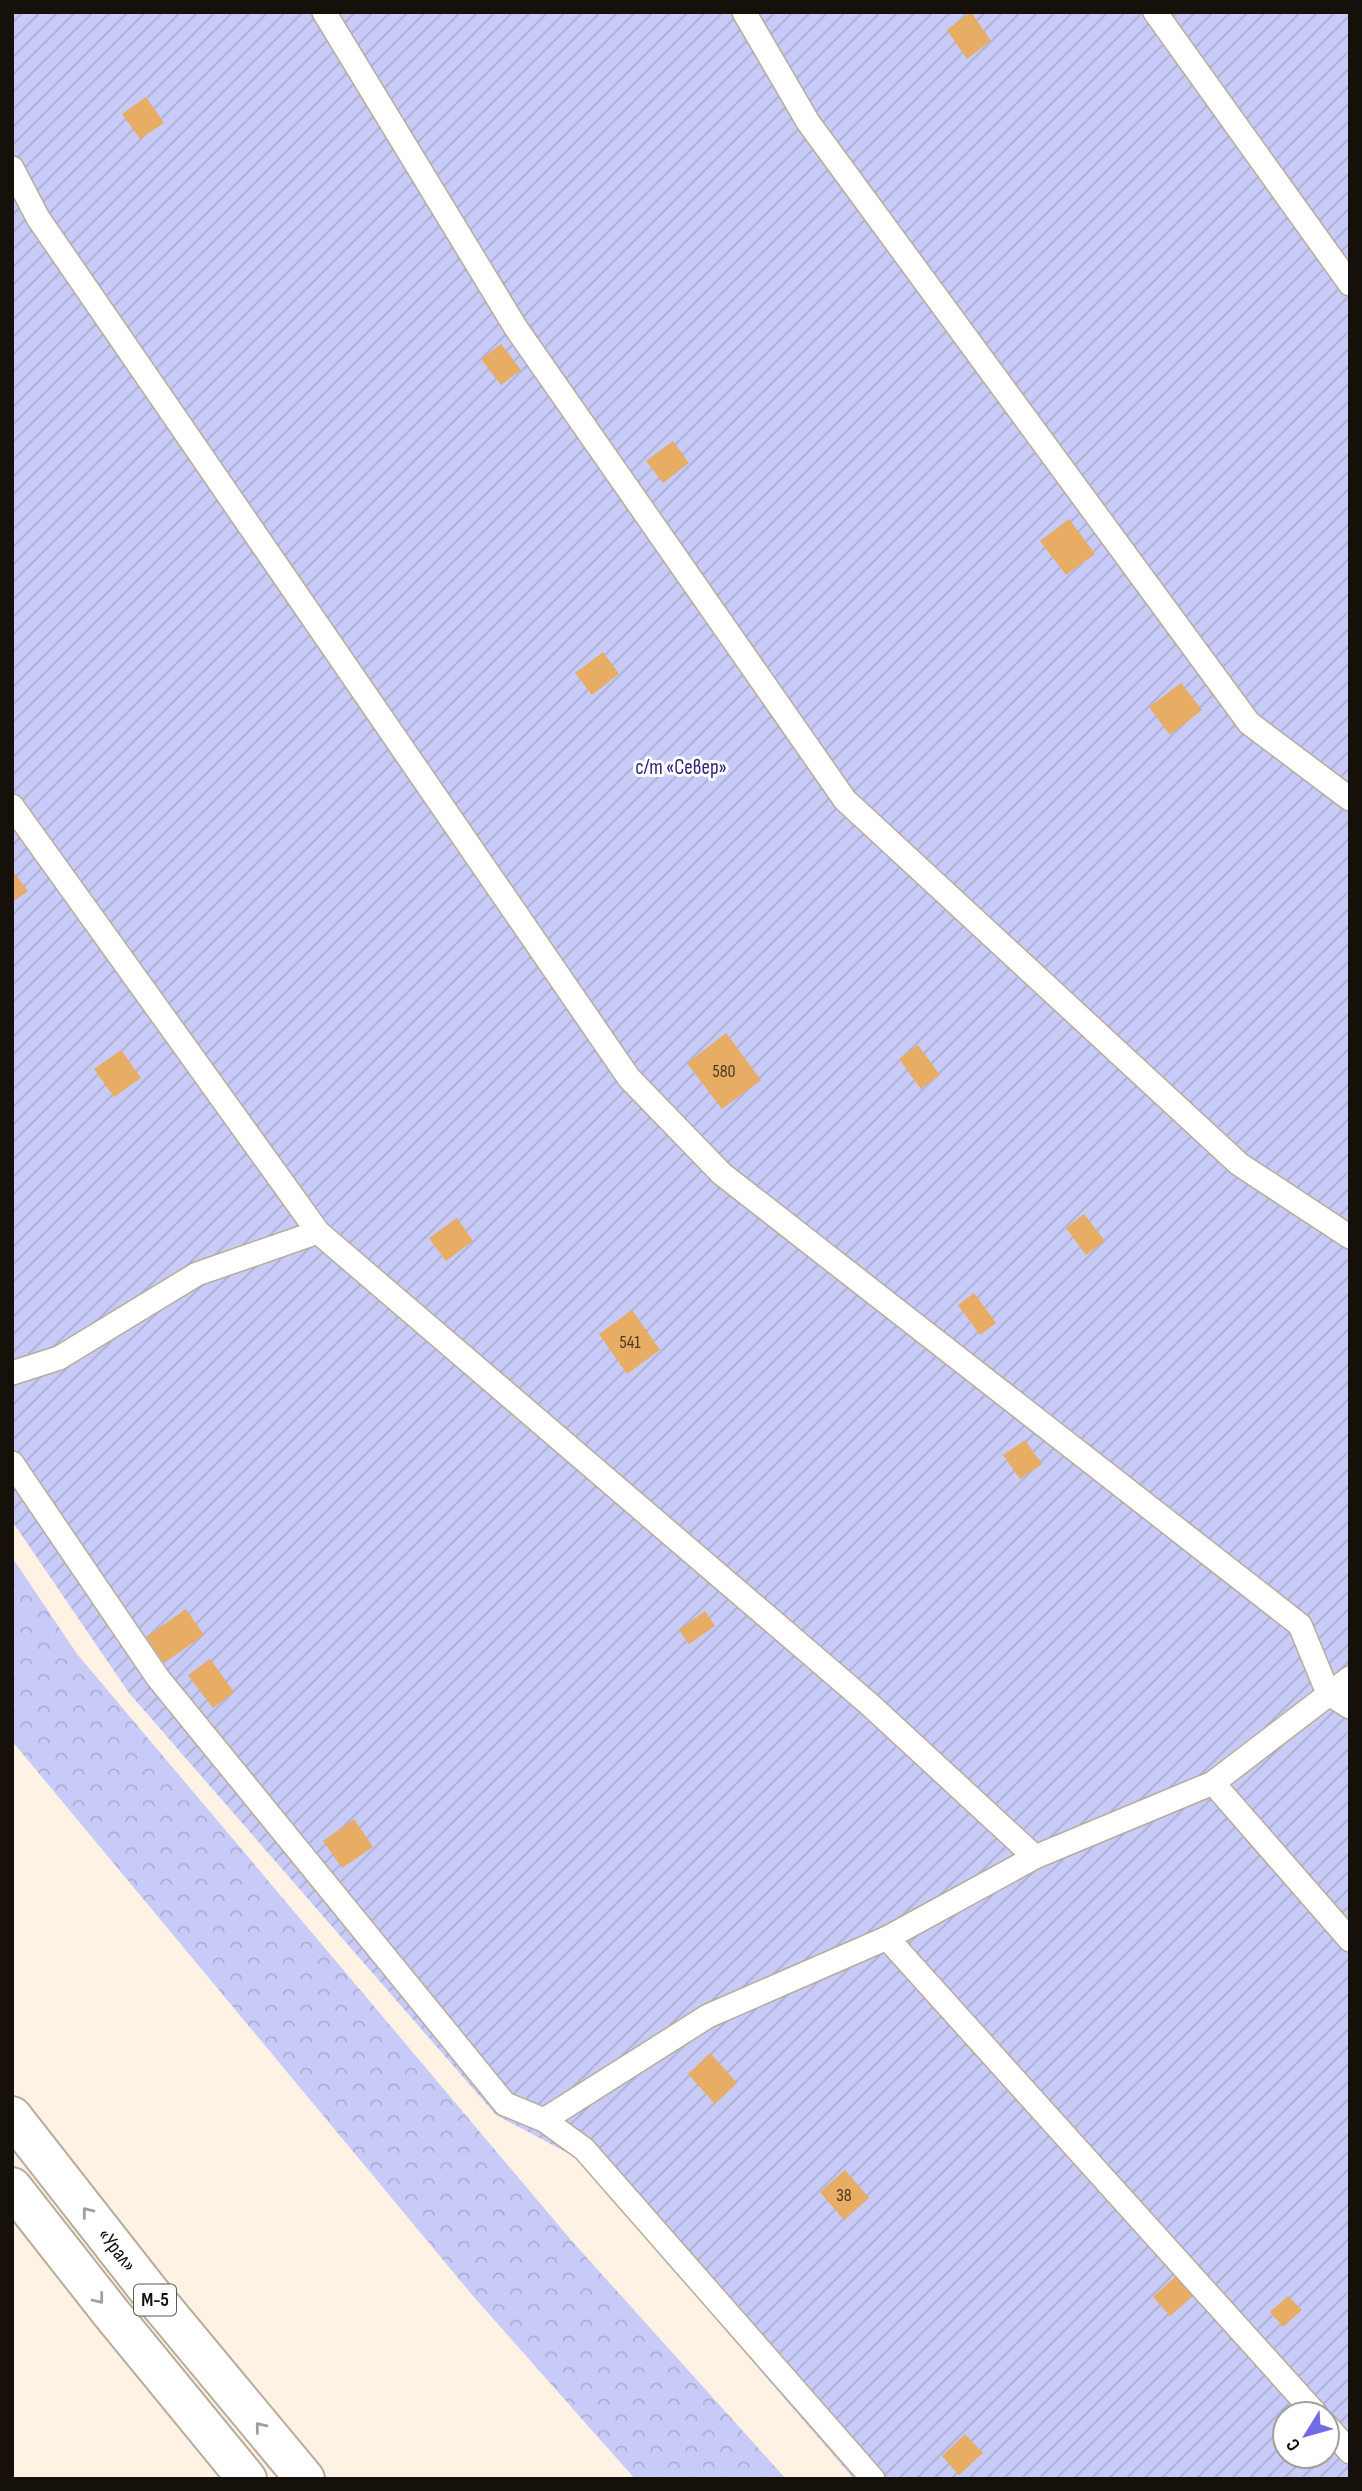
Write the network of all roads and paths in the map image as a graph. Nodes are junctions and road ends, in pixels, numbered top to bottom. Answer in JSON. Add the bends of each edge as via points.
{"nodes":[{"id":1,"x":324,"y":12,"type":"edge"},
{"id":2,"x":744,"y":12,"type":"edge"},
{"id":3,"x":1155,"y":12,"type":"edge"},
{"id":4,"x":12,"y":168,"type":"edge"},
{"id":5,"x":1350,"y":284,"type":"edge"},
{"id":6,"x":1350,"y":799,"type":"edge"},
{"id":7,"x":12,"y":806,"type":"edge"},
{"id":8,"x":318,"y":1232,"type":"junction"},
{"id":9,"x":1350,"y":1237,"type":"edge"},
{"id":10,"x":12,"y":1373,"type":"edge"},
{"id":11,"x":12,"y":1464,"type":"edge"},
{"id":12,"x":1350,"y":1678,"type":"edge"},
{"id":13,"x":1328,"y":1693,"type":"junction"},
{"id":14,"x":1350,"y":1707,"type":"edge"},
{"id":15,"x":1213,"y":1783,"type":"junction"},
{"id":16,"x":1035,"y":1857,"type":"junction"},
{"id":17,"x":887,"y":1938,"type":"junction"},
{"id":18,"x":1350,"y":1940,"type":"edge"},
{"id":19,"x":12,"y":2116,"type":"edge"},
{"id":20,"x":544,"y":2120,"type":"junction"},
{"id":21,"x":12,"y":2187,"type":"edge"},
{"id":22,"x":1303,"y":2400,"type":"edge"},
{"id":23,"x":247,"y":2479,"type":"edge"},
{"id":24,"x":304,"y":2479,"type":"edge"},
{"id":25,"x":873,"y":2479,"type":"edge"}],
"edges":[{"from":1,"to":9,"type":"lane","via":[[516,328],[845,800],[1239,1164]]},
{"from":2,"to":6,"type":"lane","via":[[808,122],[1249,723]]},
{"from":3,"to":5,"type":"lane"},
{"from":4,"to":13,"type":"lane","via":[[38,218],[629,1079],[722,1174],[1300,1625]]},
{"from":7,"to":8,"type":"lane"},
{"from":8,"to":10,"type":"lane","via":[[197,1275],[59,1357]]},
{"from":8,"to":16,"type":"lane","via":[[868,1703]]},
{"from":11,"to":20,"type":"lane","via":[[158,1678],[505,2104]]},
{"from":12,"to":13,"type":"lane"},
{"from":13,"to":14,"type":"lane"},
{"from":13,"to":15,"type":"lane"},
{"from":15,"to":16,"type":"lane"},
{"from":15,"to":18,"type":"lane"},
{"from":16,"to":17,"type":"lane"},
{"from":17,"to":20,"type":"lane","via":[[708,2016]]},
{"from":17,"to":22,"type":"lane"},
{"from":24,"to":19,"type":"highway","name":"«Урал»","number":"М-5","one_way":true},
{"from":20,"to":25,"type":"lane","via":[[584,2149]]},
{"from":21,"to":23,"type":"highway","name":"«Урал»","number":"М-5","one_way":true}]}
